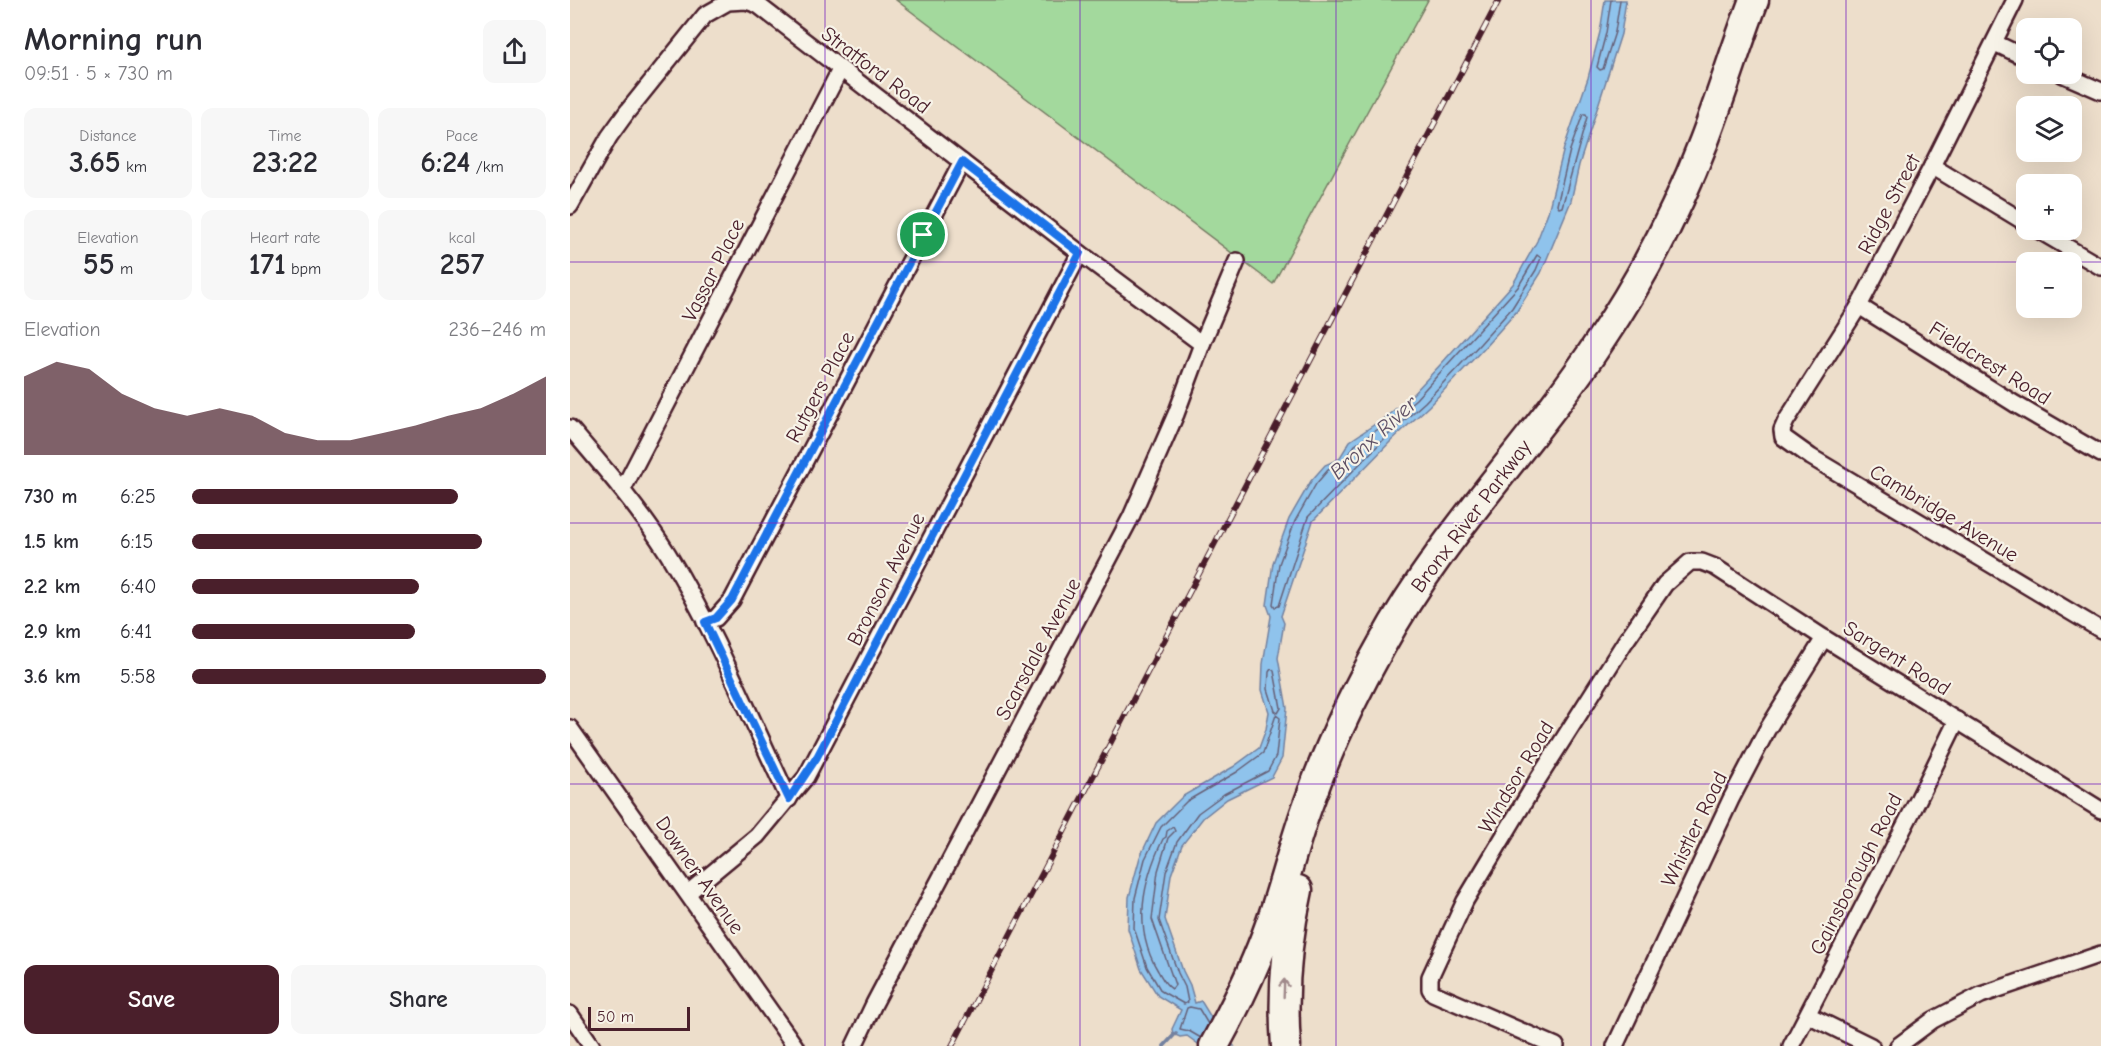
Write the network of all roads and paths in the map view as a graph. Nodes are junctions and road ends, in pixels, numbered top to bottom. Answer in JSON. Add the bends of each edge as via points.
{"nodes":[{"id":1,"x":1754,"y":0,"type":"edge"},
{"id":2,"x":1770,"y":0,"type":"edge"},
{"id":3,"x":2015,"y":0,"type":"edge"},
{"id":4,"x":1995,"y":43,"type":"junction"},
{"id":5,"x":2016,"y":53,"type":"edge"},
{"id":6,"x":840,"y":70,"type":"junction"},
{"id":7,"x":2082,"y":83,"type":"edge"},
{"id":8,"x":2101,"y":91,"type":"edge"},
{"id":9,"x":962,"y":162,"type":"junction"},
{"id":10,"x":1932,"y":166,"type":"junction"},
{"id":11,"x":570,"y":206,"type":"edge"},
{"id":12,"x":2016,"y":217,"type":"edge"},
{"id":13,"x":2055,"y":240,"type":"edge"},
{"id":14,"x":1080,"y":253,"type":"junction"},
{"id":15,"x":1237,"y":261,"type":"dead end"},
{"id":16,"x":2101,"y":267,"type":"edge"},
{"id":17,"x":1859,"y":306,"type":"junction"},
{"id":18,"x":1202,"y":344,"type":"junction"},
{"id":19,"x":1786,"y":421,"type":"joint"},
{"id":20,"x":570,"y":428,"type":"edge"},
{"id":21,"x":2101,"y":454,"type":"edge"},
{"id":22,"x":623,"y":489,"type":"junction"},
{"id":23,"x":1671,"y":579,"type":"joint"},
{"id":24,"x":705,"y":622,"type":"junction"},
{"id":25,"x":2101,"y":630,"type":"edge"},
{"id":26,"x":1824,"y":638,"type":"junction"},
{"id":27,"x":1957,"y":720,"type":"junction"},
{"id":28,"x":570,"y":728,"type":"edge"},
{"id":29,"x":789,"y":799,"type":"junction"},
{"id":30,"x":2101,"y":810,"type":"edge"},
{"id":31,"x":688,"y":893,"type":"junction"},
{"id":32,"x":2101,"y":954,"type":"edge"},
{"id":33,"x":570,"y":1014,"type":"edge"},
{"id":34,"x":1808,"y":1015,"type":"junction"},
{"id":35,"x":1218,"y":1039,"type":"edge"},
{"id":36,"x":592,"y":1046,"type":"edge"},
{"id":37,"x":795,"y":1046,"type":"edge"},
{"id":38,"x":854,"y":1046,"type":"edge"},
{"id":39,"x":1286,"y":1046,"type":"edge"},
{"id":40,"x":1556,"y":1046,"type":"edge"},
{"id":41,"x":1615,"y":1046,"type":"edge"},
{"id":42,"x":1791,"y":1046,"type":"edge"},
{"id":43,"x":1871,"y":1046,"type":"edge"},
{"id":44,"x":1898,"y":1046,"type":"edge"}],
"edges":[{"from":1,"to":35,"type":"highway","name":"Bronx River Parkway","via":[[1695,164],[1628,297],[1566,391],[1430,565],[1370,665],[1317,780],[1262,947]]},
{"from":39,"to":2,"type":"highway","name":"Bronx River Parkway","one_way":true,"via":[[1285,973],[1296,901],[1320,814],[1363,714],[1435,585],[1589,385],[1642,302],[1710,165]]},
{"from":3,"to":4,"type":"street","name":"Ridge Street"},
{"from":4,"to":5,"type":"street"},
{"from":4,"to":10,"type":"street","name":"Ridge Street"},
{"from":6,"to":9,"type":"street","name":"Stratford Road"},
{"from":6,"to":11,"type":"street","name":"Stratford Road","via":[[758,5],[738,0],[717,7],[705,15],[627,112]]},
{"from":6,"to":22,"type":"street","name":"Vassar Place"},
{"from":7,"to":8,"type":"street"},
{"from":9,"to":14,"type":"street","name":"Stratford Road"},
{"from":9,"to":24,"type":"street","name":"Rutgers Place","via":[[732,600],[716,618]]},
{"from":10,"to":12,"type":"street"},
{"from":10,"to":17,"type":"street","name":"Ridge Street"},
{"from":13,"to":16,"type":"street"},
{"from":14,"to":18,"type":"street","name":"Stratford Road"},
{"from":14,"to":29,"type":"street","name":"Bronson Avenue","via":[[817,757]]},
{"from":15,"to":18,"type":"street","name":"Scarsdale Avenue"},
{"from":17,"to":19,"type":"street","name":"Ridge Street"},
{"from":17,"to":21,"type":"street","name":"Fieldcrest Road"},
{"from":18,"to":38,"type":"street","name":"Scarsdale Avenue","via":[[1131,517]]},
{"from":19,"to":25,"type":"street","name":"Cambridge Avenue","via":[[1784,437],[1811,457]]},
{"from":20,"to":22,"type":"street"},
{"from":22,"to":24,"type":"street","via":[[668,555]]},
{"from":23,"to":26,"type":"street","name":"Sargent Road","via":[[1690,562],[1715,567]]},
{"from":23,"to":40,"type":"street","name":"Windsor Road","via":[[1624,642],[1538,779],[1465,902],[1430,977],[1433,993]]},
{"from":24,"to":29,"type":"street"},
{"from":26,"to":27,"type":"street","name":"Sargent Road"},
{"from":26,"to":41,"type":"street","name":"Whistler Road","via":[[1767,730],[1731,799]]},
{"from":27,"to":30,"type":"street","name":"Sargent Road"},
{"from":27,"to":34,"type":"street","name":"Gainsborough Road"},
{"from":28,"to":31,"type":"street","name":"Downer Avenue"},
{"from":29,"to":31,"type":"street","name":"Bronson Avenue","via":[[757,836]]},
{"from":31,"to":37,"type":"street","name":"Downer Avenue"},
{"from":32,"to":44,"type":"street","via":[[1981,995],[1933,1020]]},
{"from":33,"to":36,"type":"street"},
{"from":34,"to":42,"type":"street","name":"Gainsborough Road"},
{"from":34,"to":43,"type":"street"}]}
